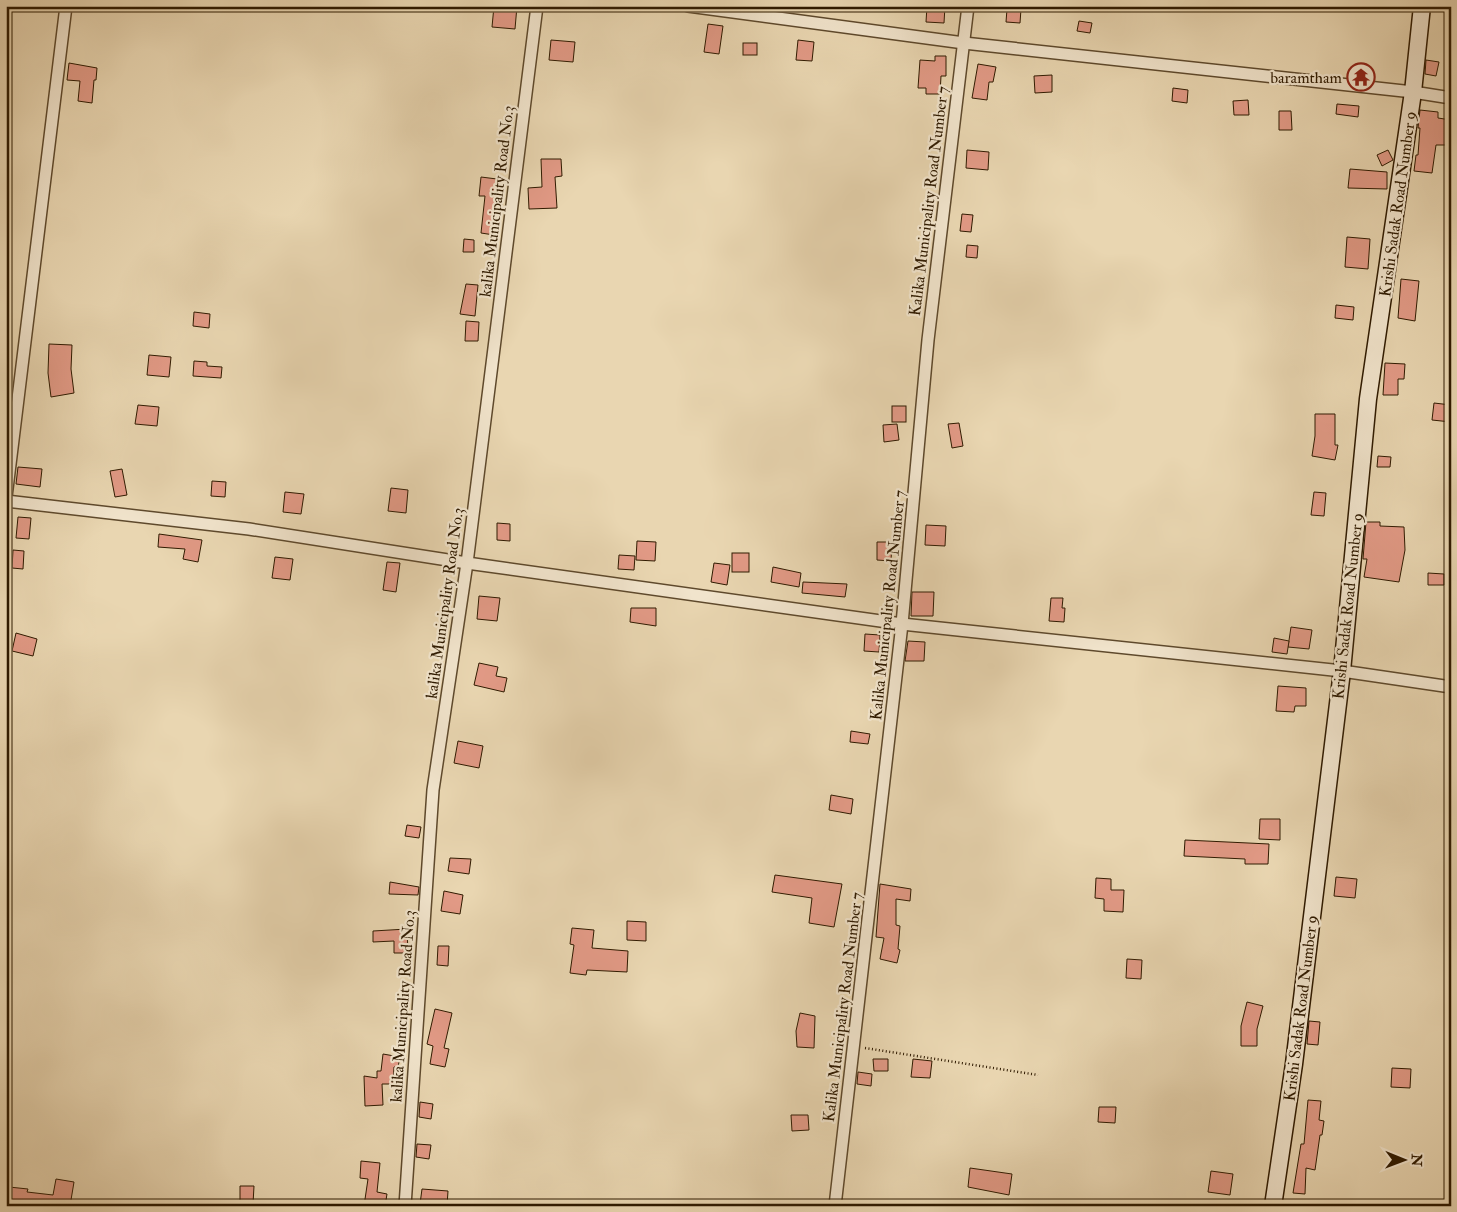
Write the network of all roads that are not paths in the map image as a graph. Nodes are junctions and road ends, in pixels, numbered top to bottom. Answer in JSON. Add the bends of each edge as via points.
{"nodes":[{"id":1,"x":66,"y":6,"type":"edge"},
{"id":2,"x":537,"y":6,"type":"edge"},
{"id":3,"x":688,"y":6,"type":"edge"},
{"id":4,"x":968,"y":6,"type":"edge"},
{"id":5,"x":1422,"y":6,"type":"edge"},
{"id":6,"x":964,"y":43,"type":"junction"},
{"id":7,"x":1413,"y":92,"type":"junction"},
{"id":8,"x":1451,"y":98,"type":"edge"},
{"id":9,"x":6,"y":497,"type":"edge"},
{"id":10,"x":6,"y":501,"type":"edge"},
{"id":11,"x":466,"y":563,"type":"junction"},
{"id":12,"x":902,"y":624,"type":"junction"},
{"id":13,"x":1342,"y":671,"type":"junction"},
{"id":14,"x":1451,"y":687,"type":"edge"},
{"id":15,"x":405,"y":1206,"type":"edge"},
{"id":16,"x":835,"y":1206,"type":"edge"},
{"id":17,"x":1273,"y":1206,"type":"edge"}],
"edges":[{"from":1,"to":9,"type":"street"},
{"from":2,"to":11,"type":"street","name":"kalika Municipality Road No.3"},
{"from":3,"to":6,"type":"street"},
{"from":4,"to":6,"type":"street","name":"Kalika Municipality Road Number 7"},
{"from":5,"to":7,"type":"street","name":"Krishi Sadak Road Number 9"},
{"from":6,"to":7,"type":"street"},
{"from":6,"to":12,"type":"street","name":"Kalika Municipality Road Number 7","via":[[928,340]]},
{"from":7,"to":8,"type":"street"},
{"from":7,"to":13,"type":"street","name":"Krishi Sadak Road Number 9","via":[[1368,399]]},
{"from":10,"to":11,"type":"street","via":[[249,529]]},
{"from":11,"to":12,"type":"street"},
{"from":11,"to":15,"type":"street","name":"kalika Municipality Road No.3","via":[[433,790]]},
{"from":12,"to":13,"type":"street"},
{"from":12,"to":16,"type":"street","name":"Kalika Municipality Road Number 7"},
{"from":13,"to":14,"type":"street"},
{"from":13,"to":17,"type":"street","name":"Krishi Sadak Road Number 9","via":[[1294,1064]]}]}
